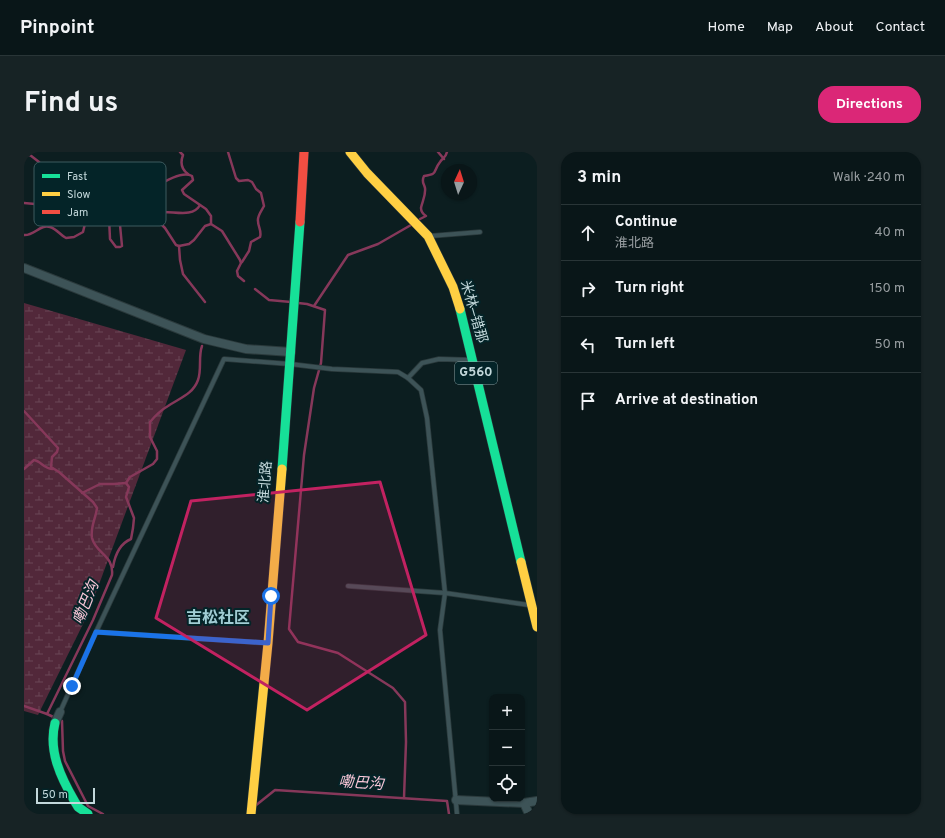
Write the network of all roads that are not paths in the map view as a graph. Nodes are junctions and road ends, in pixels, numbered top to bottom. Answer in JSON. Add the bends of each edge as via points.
{"nodes":[{"id":1,"x":304,"y":152,"type":"edge"},
{"id":2,"x":350,"y":152,"type":"edge"},
{"id":3,"x":480,"y":232,"type":"dead end"},
{"id":4,"x":428,"y":236,"type":"junction"},
{"id":5,"x":24,"y":268,"type":"edge"},
{"id":6,"x":291,"y":352,"type":"junction"},
{"id":7,"x":473,"y":360,"type":"junction"},
{"id":8,"x":290,"y":364,"type":"junction"},
{"id":9,"x":408,"y":378,"type":"junction"},
{"id":10,"x":348,"y":586,"type":"dead end"},
{"id":11,"x":445,"y":593,"type":"junction"},
{"id":12,"x":532,"y":605,"type":"junction"},
{"id":13,"x":537,"y":627,"type":"edge"},
{"id":14,"x":96,"y":632,"type":"junction"},
{"id":15,"x":268,"y":643,"type":"junction"},
{"id":16,"x":60,"y":712,"type":"joint"},
{"id":17,"x":55,"y":723,"type":"joint"},
{"id":18,"x":456,"y":800,"type":"junction"},
{"id":19,"x":537,"y":801,"type":"edge"},
{"id":20,"x":524,"y":803,"type":"junction"},
{"id":21,"x":88,"y":814,"type":"edge"},
{"id":22,"x":251,"y":814,"type":"edge"},
{"id":23,"x":457,"y":814,"type":"edge"},
{"id":24,"x":529,"y":814,"type":"edge"}],
"edges":[{"from":1,"to":6,"type":"main road","name":"淮北路"},
{"from":2,"to":4,"type":"main road","name":"米林—错那","number":"G560"},
{"from":3,"to":4,"type":"lane"},
{"from":4,"to":7,"type":"main road","name":"米林—错那","number":"G560","via":[[453,287]]},
{"from":5,"to":6,"type":"street","via":[[204,339],[246,349]]},
{"from":6,"to":8,"type":"main road","name":"淮北路"},
{"from":7,"to":9,"type":"lane","via":[[439,359],[422,363]]},
{"from":7,"to":12,"type":"main road","name":"米林—错那","number":"G560"},
{"from":8,"to":9,"type":"lane","via":[[398,372]]},
{"from":8,"to":14,"type":"lane","via":[[224,359]]},
{"from":8,"to":15,"type":"main road","name":"淮北路"},
{"from":9,"to":11,"type":"lane","via":[[421,390],[427,418]]},
{"from":10,"to":11,"type":"lane"},
{"from":11,"to":12,"type":"lane"},
{"from":11,"to":18,"type":"lane","via":[[440,630]]},
{"from":12,"to":13,"type":"main road","name":"米林—错那","number":"G560"},
{"from":14,"to":15,"type":"lane"},
{"from":14,"to":16,"type":"lane"},
{"from":15,"to":22,"type":"main road","name":"淮北路"},
{"from":16,"to":17,"type":"street"},
{"from":17,"to":21,"type":"main road","via":[[53,748],[59,767],[77,806]]},
{"from":18,"to":20,"type":"street"},
{"from":18,"to":23,"type":"lane"},
{"from":19,"to":20,"type":"street"},
{"from":20,"to":24,"type":"street"}]}
